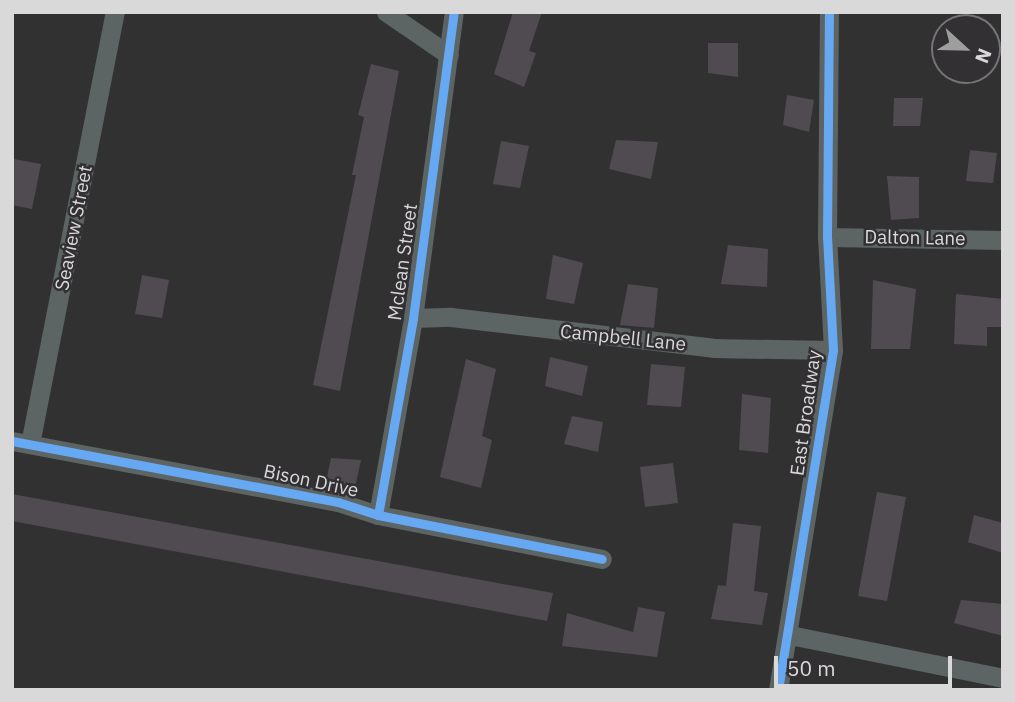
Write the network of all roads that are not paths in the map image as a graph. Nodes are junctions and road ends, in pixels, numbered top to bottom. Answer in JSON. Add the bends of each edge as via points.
{"nodes":[{"id":1,"x":115,"y":12,"type":"edge"},
{"id":2,"x":386,"y":12,"type":"edge"},
{"id":3,"x":454,"y":12,"type":"edge"},
{"id":4,"x":829,"y":12,"type":"edge"},
{"id":5,"x":449,"y":55,"type":"junction"},
{"id":6,"x":827,"y":237,"type":"junction"},
{"id":7,"x":1003,"y":240,"type":"edge"},
{"id":8,"x":413,"y":318,"type":"junction"},
{"id":9,"x":833,"y":350,"type":"junction"},
{"id":10,"x":21,"y":442,"type":"edge"},
{"id":11,"x":378,"y":515,"type":"junction"},
{"id":12,"x":603,"y":559,"type":"dead end"},
{"id":13,"x":790,"y":635,"type":"junction"},
{"id":14,"x":1003,"y":678,"type":"edge"},
{"id":15,"x":778,"y":690,"type":"edge"}],
"edges":[{"from":1,"to":10,"type":"street","name":"Seaview Street"},
{"from":2,"to":5,"type":"street"},
{"from":3,"to":5,"type":"street","name":"Mclean Street"},
{"from":4,"to":6,"type":"street","name":"East Broadway"},
{"from":5,"to":8,"type":"street","name":"Mclean Street"},
{"from":6,"to":7,"type":"street","name":"Dalton Lane"},
{"from":6,"to":9,"type":"street","name":"East Broadway"},
{"from":8,"to":9,"type":"street","name":"Campbell Lane","via":[[451,317],[713,348]]},
{"from":8,"to":11,"type":"street","name":"Mclean Street"},
{"from":9,"to":13,"type":"street","name":"East Broadway"},
{"from":10,"to":11,"type":"street","name":"Bison Drive","via":[[338,502]]},
{"from":11,"to":12,"type":"street","name":"Bison Drive"},
{"from":13,"to":14,"type":"street"},
{"from":13,"to":15,"type":"street","name":"East Broadway"}]}
